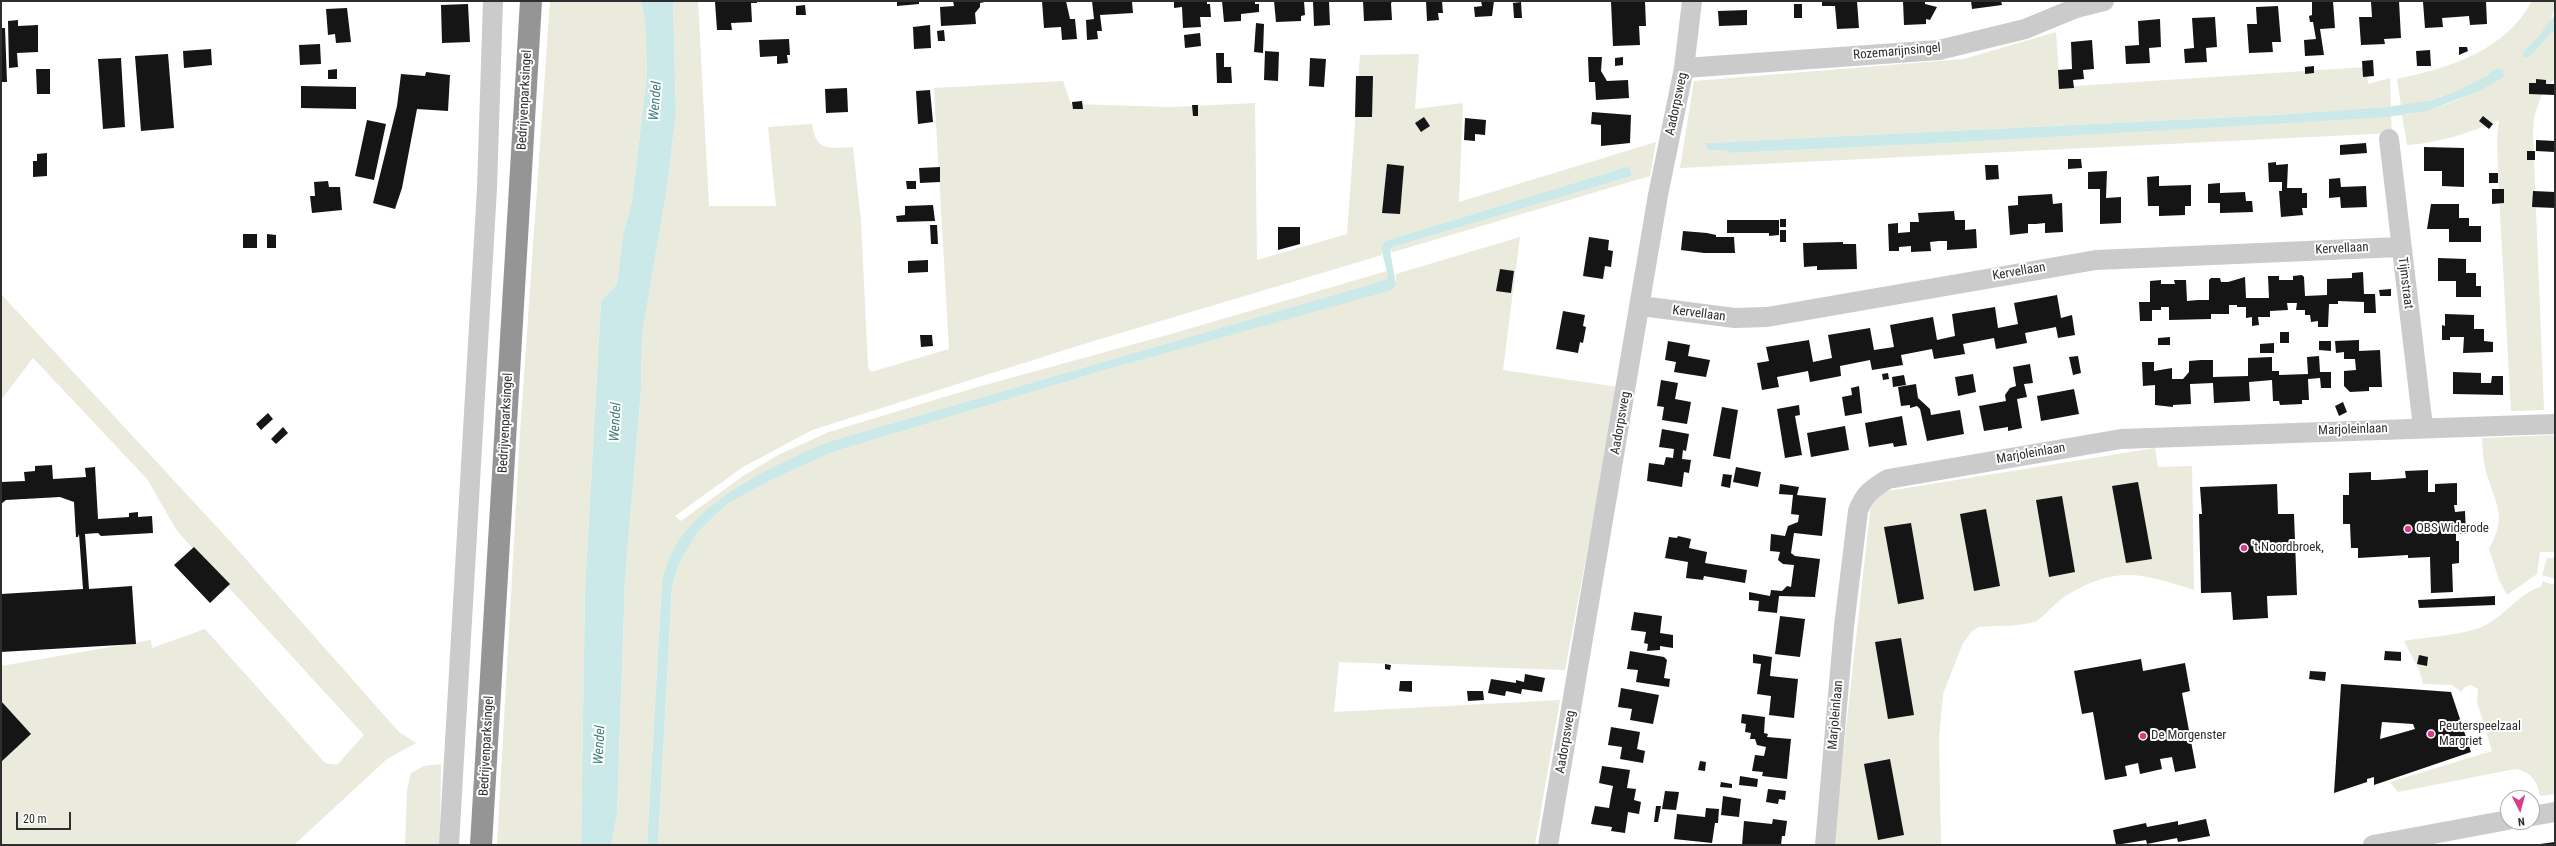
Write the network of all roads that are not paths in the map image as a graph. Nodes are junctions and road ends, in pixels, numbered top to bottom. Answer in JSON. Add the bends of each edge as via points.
{"nodes":[{"id":1,"x":493,"y":1,"type":"edge"},
{"id":2,"x":531,"y":1,"type":"edge"},
{"id":3,"x":1692,"y":1,"type":"edge"},
{"id":4,"x":2104,"y":1,"type":"edge"},
{"id":5,"x":1684,"y":68,"type":"junction"},
{"id":6,"x":2389,"y":139,"type":"dead end"},
{"id":7,"x":2400,"y":247,"type":"junction"},
{"id":8,"x":1641,"y":306,"type":"junction"},
{"id":9,"x":2555,"y":424,"type":"edge"},
{"id":10,"x":2423,"y":428,"type":"junction"},
{"id":11,"x":2555,"y":812,"type":"edge"},
{"id":12,"x":2540,"y":815,"type":"edge"},
{"id":13,"x":2500,"y":821,"type":"edge"},
{"id":14,"x":449,"y":845,"type":"edge"},
{"id":15,"x":481,"y":845,"type":"edge"},
{"id":16,"x":1548,"y":845,"type":"edge"},
{"id":17,"x":1825,"y":845,"type":"edge"},
{"id":18,"x":2373,"y":845,"type":"edge"}],
"edges":[{"from":1,"to":14,"type":"street","via":[[487,188]]},
{"from":2,"to":15,"type":"highway","name":"Bedrijvenparksingel"},
{"from":3,"to":5,"type":"street","name":"Aadorpsweg"},
{"from":4,"to":5,"type":"street","name":"Rozemarijnsingel","via":[[2076,8],[2025,29],[1939,50]]},
{"from":5,"to":8,"type":"street","name":"Aadorpsweg","via":[[1662,177]]},
{"from":6,"to":7,"type":"street","name":"Tijmstraat"},
{"from":7,"to":8,"type":"street","name":"Kervellaan","via":[[2096,260],[1767,316],[1735,318]]},
{"from":7,"to":10,"type":"street","name":"Tijmstraat"},
{"from":8,"to":16,"type":"street","name":"Aadorpsweg"},
{"from":9,"to":10,"type":"street","name":"Marjoleinlaan"},
{"from":10,"to":17,"type":"street","name":"Marjoleinlaan","via":[[2120,440],[1888,479],[1870,489],[1858,511],[1843,642]]},
{"from":11,"to":12,"type":"street"},
{"from":13,"to":18,"type":"street"}]}
